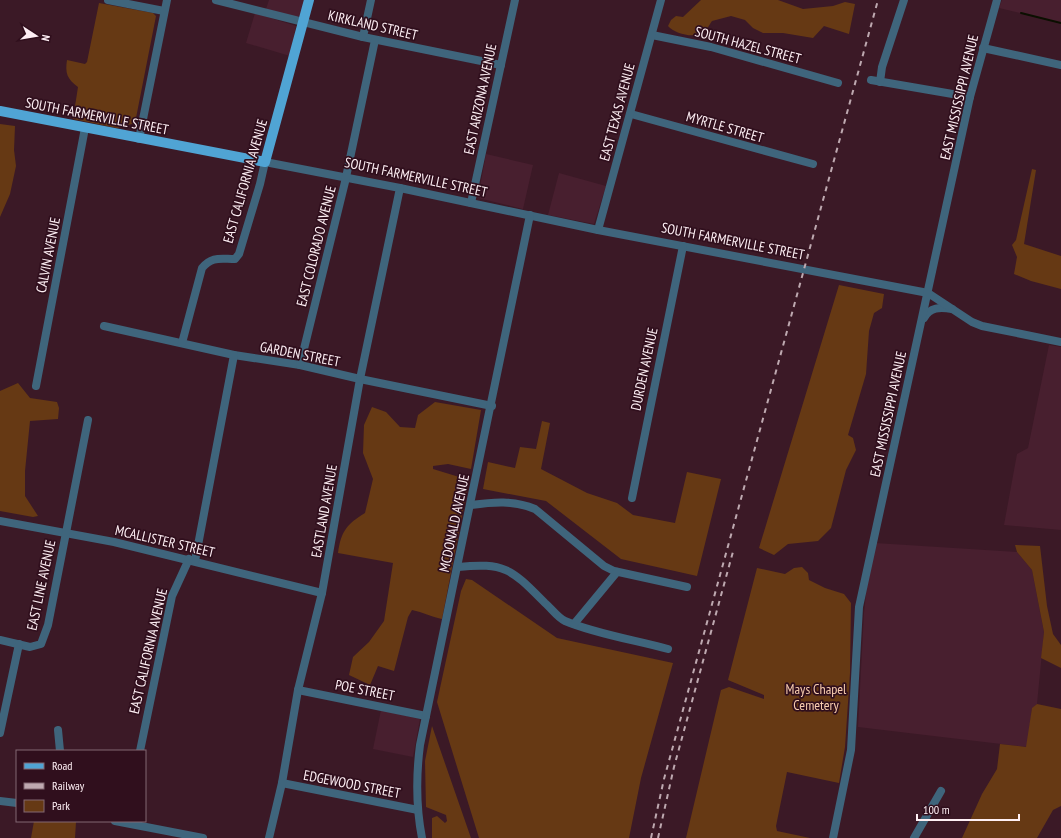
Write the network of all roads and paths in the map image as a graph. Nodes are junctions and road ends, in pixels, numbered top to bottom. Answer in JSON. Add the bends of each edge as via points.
{"nodes":[{"id":1,"x":108,"y":0,"type":"edge"},
{"id":2,"x":167,"y":0,"type":"edge"},
{"id":3,"x":216,"y":0,"type":"edge"},
{"id":4,"x":309,"y":0,"type":"edge"},
{"id":5,"x":371,"y":0,"type":"edge"},
{"id":6,"x":515,"y":0,"type":"edge"},
{"id":7,"x":661,"y":0,"type":"edge"},
{"id":8,"x":904,"y":0,"type":"edge"},
{"id":9,"x":997,"y":0,"type":"edge"},
{"id":10,"x":164,"y":11,"type":"junction"},
{"id":11,"x":303,"y":22,"type":"junction"},
{"id":12,"x":652,"y":35,"type":"junction"},
{"id":13,"x":363,"y":37,"type":"junction"},
{"id":14,"x":375,"y":40,"type":"junction"},
{"id":15,"x":982,"y":48,"type":"junction"},
{"id":16,"x":501,"y":65,"type":"junction"},
{"id":17,"x":1061,"y":65,"type":"edge"},
{"id":18,"x":838,"y":83,"type":"dead end"},
{"id":19,"x":970,"y":98,"type":"junction"},
{"id":20,"x":0,"y":112,"type":"edge"},
{"id":21,"x":631,"y":114,"type":"junction"},
{"id":22,"x":85,"y":128,"type":"junction"},
{"id":23,"x":139,"y":138,"type":"junction"},
{"id":24,"x":265,"y":162,"type":"junction"},
{"id":25,"x":813,"y":164,"type":"dead end"},
{"id":26,"x":346,"y":177,"type":"junction"},
{"id":27,"x":400,"y":188,"type":"junction"},
{"id":28,"x":471,"y":203,"type":"junction"},
{"id":29,"x":530,"y":215,"type":"junction"},
{"id":30,"x":598,"y":230,"type":"junction"},
{"id":31,"x":683,"y":246,"type":"junction"},
{"id":32,"x":928,"y":293,"type":"junction"},
{"id":33,"x":954,"y":310,"type":"junction"},
{"id":34,"x":921,"y":324,"type":"junction"},
{"id":35,"x":104,"y":326,"type":"dead end"},
{"id":36,"x":1061,"y":342,"type":"edge"},
{"id":37,"x":182,"y":343,"type":"junction"},
{"id":38,"x":234,"y":355,"type":"junction"},
{"id":39,"x":300,"y":365,"type":"junction"},
{"id":40,"x":360,"y":379,"type":"junction"},
{"id":41,"x":36,"y":386,"type":"dead end"},
{"id":42,"x":492,"y":406,"type":"junction"},
{"id":43,"x":88,"y":420,"type":"dead end"},
{"id":44,"x":632,"y":498,"type":"dead end"},
{"id":45,"x":470,"y":505,"type":"junction"},
{"id":46,"x":0,"y":521,"type":"edge"},
{"id":47,"x":65,"y":533,"type":"junction"},
{"id":48,"x":192,"y":560,"type":"junction"},
{"id":49,"x":458,"y":567,"type":"junction"},
{"id":50,"x":616,"y":572,"type":"junction"},
{"id":51,"x":687,"y":587,"type":"dead end"},
{"id":52,"x":322,"y":593,"type":"junction"},
{"id":53,"x":574,"y":624,"type":"junction"},
{"id":54,"x":0,"y":640,"type":"edge"},
{"id":55,"x":19,"y":644,"type":"junction"},
{"id":56,"x":668,"y":648,"type":"dead end"},
{"id":57,"x":298,"y":690,"type":"junction"},
{"id":58,"x":2,"y":710,"type":"edge"},
{"id":59,"x":426,"y":716,"type":"junction"},
{"id":60,"x":58,"y":730,"type":"dead end"},
{"id":61,"x":0,"y":733,"type":"edge"},
{"id":62,"x":60,"y":750,"type":"edge"},
{"id":63,"x":140,"y":750,"type":"edge"},
{"id":64,"x":282,"y":783,"type":"junction"},
{"id":65,"x":941,"y":791,"type":"dead end"},
{"id":66,"x":0,"y":801,"type":"edge"},
{"id":67,"x":16,"y":803,"type":"edge"},
{"id":68,"x":418,"y":810,"type":"junction"},
{"id":69,"x":126,"y":822,"type":"edge"},
{"id":70,"x":203,"y":838,"type":"edge"},
{"id":71,"x":269,"y":838,"type":"edge"},
{"id":72,"x":422,"y":838,"type":"edge"},
{"id":73,"x":833,"y":838,"type":"edge"},
{"id":74,"x":914,"y":838,"type":"edge"}],
"edges":[{"from":1,"to":10,"type":"street"},
{"from":2,"to":10,"type":"street"},
{"from":3,"to":11,"type":"street","name":"KIRKLAND STREET"},
{"from":4,"to":11,"type":"main road","name":"EAST CALIFORNIA AVENUE"},
{"from":5,"to":13,"type":"street"},
{"from":6,"to":16,"type":"street","name":"EAST ARIZONA AVENUE"},
{"from":7,"to":12,"type":"street","name":"EAST TEXAS AVENUE"},
{"from":8,"to":19,"type":"street","via":[[876,81]]},
{"from":9,"to":15,"type":"street","name":"EAST MISSISSIPPI AVENUE"},
{"from":10,"to":23,"type":"street"},
{"from":11,"to":13,"type":"street","name":"KIRKLAND STREET"},
{"from":11,"to":24,"type":"main road","name":"EAST CALIFORNIA AVENUE"},
{"from":12,"to":18,"type":"street","name":"SOUTH HAZEL STREET","via":[[711,48]]},
{"from":12,"to":21,"type":"street","name":"EAST TEXAS AVENUE"},
{"from":13,"to":14,"type":"street","name":"KIRKLAND STREET"},
{"from":14,"to":16,"type":"street","name":"KIRKLAND STREET"},
{"from":14,"to":26,"type":"street","name":"EAST COLORADO AVENUE"},
{"from":15,"to":17,"type":"street"},
{"from":15,"to":19,"type":"street","name":"EAST MISSISSIPPI AVENUE"},
{"from":16,"to":28,"type":"street","name":"EAST ARIZONA AVENUE"},
{"from":19,"to":32,"type":"street","name":"EAST MISSISSIPPI AVENUE"},
{"from":20,"to":22,"type":"main road","name":"SOUTH FARMERVILLE STREET"},
{"from":21,"to":25,"type":"street","name":"MYRTLE STREET"},
{"from":21,"to":30,"type":"street","name":"EAST TEXAS AVENUE"},
{"from":22,"to":23,"type":"main road","name":"SOUTH FARMERVILLE STREET"},
{"from":22,"to":41,"type":"street","name":"CALVIN AVENUE"},
{"from":23,"to":24,"type":"main road","name":"SOUTH FARMERVILLE STREET"},
{"from":24,"to":26,"type":"street","name":"SOUTH FARMERVILLE STREET"},
{"from":24,"to":37,"type":"street","name":"EAST CALIFORNIA AVENUE","via":[[238,254],[235,259],[217,258],[208,261],[202,268]]},
{"from":26,"to":27,"type":"street","name":"SOUTH FARMERVILLE STREET"},
{"from":26,"to":39,"type":"street","name":"EAST COLORADO AVENUE"},
{"from":27,"to":28,"type":"street","name":"SOUTH FARMERVILLE STREET"},
{"from":27,"to":40,"type":"street","name":"EASTLAND AVENUE"},
{"from":28,"to":29,"type":"street","name":"SOUTH FARMERVILLE STREET"},
{"from":29,"to":30,"type":"street","name":"SOUTH FARMERVILLE STREET"},
{"from":29,"to":42,"type":"street","name":"MCDONALD AVENUE"},
{"from":30,"to":31,"type":"street","name":"SOUTH FARMERVILLE STREET"},
{"from":31,"to":32,"type":"street","name":"SOUTH FARMERVILLE STREET"},
{"from":31,"to":44,"type":"street","name":"DURDEN AVENUE"},
{"from":32,"to":33,"type":"street"},
{"from":32,"to":34,"type":"street","name":"EAST MISSISSIPPI AVENUE"},
{"from":33,"to":34,"type":"street","via":[[938,307],[926,314]]},
{"from":33,"to":36,"type":"street","via":[[972,322],[993,329]]},
{"from":34,"to":73,"type":"street","name":"EAST MISSISSIPPI AVENUE","via":[[859,607],[851,750]]},
{"from":35,"to":37,"type":"street","name":"GARDEN STREET"},
{"from":37,"to":38,"type":"street","name":"GARDEN STREET"},
{"from":38,"to":39,"type":"street","name":"GARDEN STREET"},
{"from":38,"to":48,"type":"street","name":"EAST CALIFORNIA AVENUE"},
{"from":39,"to":40,"type":"street","name":"GARDEN STREET"},
{"from":40,"to":42,"type":"street","name":"GARDEN STREET"},
{"from":40,"to":52,"type":"street","name":"EASTLAND AVENUE"},
{"from":42,"to":45,"type":"street","name":"MCDONALD AVENUE"},
{"from":43,"to":47,"type":"street","name":"EAST LINE AVENUE"},
{"from":45,"to":49,"type":"street","name":"MCDONALD AVENUE"},
{"from":45,"to":50,"type":"street","via":[[508,502],[535,509],[604,566]]},
{"from":46,"to":47,"type":"street","name":"MCALLISTER STREET"},
{"from":47,"to":48,"type":"street","name":"MCALLISTER STREET"},
{"from":47,"to":55,"type":"street","name":"EAST LINE AVENUE","via":[[48,625],[41,644],[30,647]]},
{"from":48,"to":52,"type":"street","name":"MCALLISTER STREET"},
{"from":48,"to":63,"type":"street","name":"EAST CALIFORNIA AVENUE","via":[[172,596]]},
{"from":49,"to":53,"type":"street","via":[[479,565],[506,569],[520,578],[564,620]]},
{"from":49,"to":59,"type":"street","name":"MCDONALD AVENUE"},
{"from":50,"to":51,"type":"street"},
{"from":50,"to":53,"type":"street"},
{"from":52,"to":57,"type":"street","name":"EASTLAND AVENUE"},
{"from":53,"to":56,"type":"street"},
{"from":54,"to":55,"type":"street"},
{"from":55,"to":58,"type":"street","name":"EAST LINE AVENUE"},
{"from":57,"to":59,"type":"street","name":"POE STREET"},
{"from":57,"to":64,"type":"street","name":"EASTLAND AVENUE"},
{"from":58,"to":61,"type":"street","name":"EAST LINE AVENUE"},
{"from":59,"to":68,"type":"street","name":"MCDONALD AVENUE","via":[[416,773]]},
{"from":60,"to":62,"type":"street"},
{"from":64,"to":68,"type":"street","name":"EDGEWOOD STREET"},
{"from":64,"to":71,"type":"street","name":"EASTLAND AVENUE"},
{"from":65,"to":74,"type":"street"},
{"from":66,"to":67,"type":"street"},
{"from":68,"to":72,"type":"street","name":"MCDONALD AVENUE"},
{"from":69,"to":70,"type":"street"}]}
